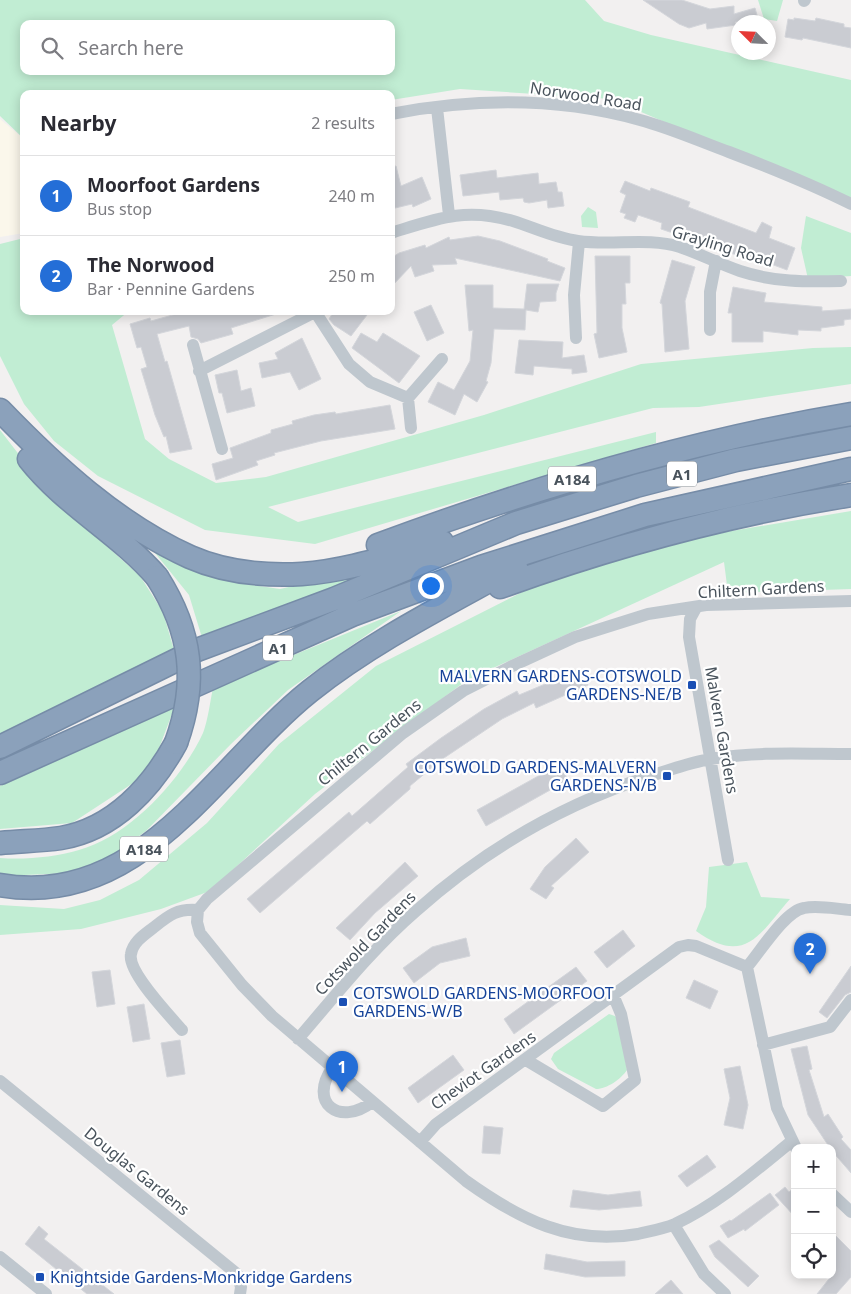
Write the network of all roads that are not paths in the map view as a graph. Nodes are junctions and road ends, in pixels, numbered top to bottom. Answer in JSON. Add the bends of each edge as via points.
{"nodes":[{"id":1,"x":437,"y":108,"type":"junction"},
{"id":2,"x":395,"y":113,"type":"edge"},
{"id":3,"x":851,"y":204,"type":"edge"},
{"id":4,"x":449,"y":215,"type":"junction"},
{"id":5,"x":395,"y":233,"type":"edge"},
{"id":6,"x":580,"y":242,"type":"junction"},
{"id":7,"x":716,"y":261,"type":"junction"},
{"id":8,"x":841,"y":281,"type":"dead end"},
{"id":9,"x":311,"y":315,"type":"edge"},
{"id":10,"x":319,"y":315,"type":"edge"},
{"id":11,"x":710,"y":330,"type":"dead end"},
{"id":12,"x":576,"y":338,"type":"dead end"},
{"id":13,"x":193,"y":345,"type":"dead end"},
{"id":14,"x":442,"y":358,"type":"dead end"},
{"id":15,"x":200,"y":371,"type":"junction"},
{"id":16,"x":408,"y":398,"type":"junction"},
{"id":17,"x":0,"y":411,"type":"edge"},
{"id":18,"x":851,"y":414,"type":"edge"},
{"id":19,"x":411,"y":428,"type":"dead end"},
{"id":20,"x":851,"y":438,"type":"edge"},
{"id":21,"x":222,"y":449,"type":"dead end"},
{"id":22,"x":851,"y":469,"type":"edge"},
{"id":23,"x":851,"y":495,"type":"edge"},
{"id":24,"x":516,"y":523,"type":"junction"},
{"id":25,"x":563,"y":541,"type":"junction"},
{"id":26,"x":302,"y":574,"type":"junction"},
{"id":27,"x":851,"y":601,"type":"edge"},
{"id":28,"x":696,"y":608,"type":"junction"},
{"id":29,"x":436,"y":611,"type":"junction"},
{"id":30,"x":0,"y":747,"type":"edge"},
{"id":31,"x":851,"y":754,"type":"edge"},
{"id":32,"x":710,"y":759,"type":"junction"},
{"id":33,"x":0,"y":773,"type":"edge"},
{"id":34,"x":0,"y":843,"type":"edge"},
{"id":35,"x":728,"y":860,"type":"dead end"},
{"id":36,"x":0,"y":885,"type":"edge"},
{"id":37,"x":198,"y":910,"type":"junction"},
{"id":38,"x":851,"y":910,"type":"edge"},
{"id":39,"x":747,"y":967,"type":"junction"},
{"id":40,"x":614,"y":997,"type":"junction"},
{"id":41,"x":851,"y":1000,"type":"edge"},
{"id":42,"x":182,"y":1030,"type":"dead end"},
{"id":43,"x":298,"y":1038,"type":"junction"},
{"id":44,"x":763,"y":1045,"type":"junction"},
{"id":45,"x":526,"y":1060,"type":"junction"},
{"id":46,"x":333,"y":1067,"type":"junction"},
{"id":47,"x":0,"y":1080,"type":"edge"},
{"id":48,"x":372,"y":1102,"type":"junction"},
{"id":49,"x":420,"y":1142,"type":"junction"},
{"id":50,"x":794,"y":1144,"type":"edge"},
{"id":51,"x":791,"y":1146,"type":"edge"},
{"id":52,"x":836,"y":1198,"type":"edge"},
{"id":53,"x":851,"y":1212,"type":"edge"},
{"id":54,"x":674,"y":1225,"type":"junction"},
{"id":55,"x":1,"y":1259,"type":"edge"},
{"id":56,"x":46,"y":1294,"type":"edge"},
{"id":57,"x":240,"y":1294,"type":"edge"},
{"id":58,"x":725,"y":1294,"type":"edge"}],
"edges":[{"from":1,"to":2,"type":"street","name":"Norwood Road"},
{"from":1,"to":3,"type":"street","name":"Norwood Road","via":[[501,101],[610,112],[660,126],[810,183]]},
{"from":1,"to":4,"type":"street"},
{"from":4,"to":5,"type":"street","name":"Grayling Road"},
{"from":4,"to":6,"type":"street","name":"Grayling Road","via":[[480,215],[512,221]]},
{"from":6,"to":7,"type":"street","name":"Grayling Road","via":[[656,243],[679,247]]},
{"from":6,"to":12,"type":"street","via":[[574,295]]},
{"from":7,"to":8,"type":"street","name":"Grayling Road","via":[[767,278],[794,282]]},
{"from":7,"to":11,"type":"street","via":[[710,292]]},
{"from":9,"to":15,"type":"street"},
{"from":10,"to":16,"type":"street","via":[[349,364],[370,382]]},
{"from":13,"to":15,"type":"street"},
{"from":14,"to":16,"type":"street"},
{"from":15,"to":21,"type":"street"},
{"from":16,"to":19,"type":"street"},
{"from":17,"to":26,"type":"highway","number":"A1","via":[[46,458],[112,510],[191,558],[252,573]]},
{"from":17,"to":34,"type":"highway","number":"A1","bridge":true,"via":[[13,438],[41,474],[116,536],[157,577],[178,616],[189,658],[188,701],[176,743],[149,786],[110,818],[87,830],[63,837]]},
{"from":18,"to":26,"type":"highway","number":"A184","via":[[630,461],[443,521]]},
{"from":20,"to":24,"type":"highway","number":"A1","via":[[736,460],[636,486]]},
{"from":22,"to":25,"type":"highway","number":"A1","via":[[645,515]]},
{"from":23,"to":29,"type":"highway","number":"A184","via":[[747,514],[570,562]]},
{"from":24,"to":26,"type":"highway","number":"A1","via":[[345,567]]},
{"from":24,"to":30,"type":"highway","number":"A1","via":[[334,599],[197,650]]},
{"from":25,"to":29,"type":"highway","number":"A184"},
{"from":25,"to":33,"type":"highway","number":"A1","via":[[352,615]]},
{"from":27,"to":28,"type":"street","name":"Chiltern Gardens"},
{"from":28,"to":32,"type":"street","name":"Malvern Gardens","via":[[690,619],[689,637]]},
{"from":28,"to":37,"type":"street","name":"Chiltern Gardens","via":[[648,614],[576,637],[463,690],[343,782],[207,898]]},
{"from":29,"to":36,"type":"highway","number":"A184","via":[[356,657],[308,692],[175,824],[132,857],[107,870],[62,884],[33,887]]},
{"from":31,"to":32,"type":"street","name":"Cotswold Gardens","via":[[762,754]]},
{"from":32,"to":35,"type":"street","name":"Malvern Gardens"},
{"from":32,"to":43,"type":"street","name":"Cotswold Gardens","via":[[612,789],[573,806],[494,851],[416,911],[354,974]]},
{"from":37,"to":42,"type":"street","via":[[185,909],[170,914],[139,940],[131,954],[132,966],[140,979]]},
{"from":37,"to":43,"type":"street","via":[[200,933],[242,986]]},
{"from":38,"to":39,"type":"street","via":[[798,910],[786,919]]},
{"from":39,"to":40,"type":"street","name":"Cheviot Gardens","via":[[688,945],[672,951]]},
{"from":39,"to":44,"type":"street"},
{"from":40,"to":45,"type":"street","name":"Cheviot Gardens"},
{"from":40,"to":45,"type":"street","via":[[621,1014],[635,1080],[603,1106]]},
{"from":41,"to":44,"type":"street","via":[[830,1027]]},
{"from":43,"to":46,"type":"street"},
{"from":44,"to":50,"type":"street","via":[[777,1108]]},
{"from":45,"to":49,"type":"street","name":"Cheviot Gardens","via":[[436,1124]]},
{"from":46,"to":48,"type":"street"},
{"from":46,"to":48,"type":"street","via":[[323,1086],[326,1102],[331,1108],[347,1114]]},
{"from":47,"to":57,"type":"street","name":"Douglas Gardens","via":[[237,1274],[242,1287]]},
{"from":48,"to":49,"type":"street"},
{"from":49,"to":54,"type":"street","via":[[491,1198],[552,1229],[597,1237],[626,1236]]},
{"from":51,"to":54,"type":"street","via":[[715,1202]]},
{"from":52,"to":53,"type":"street"},
{"from":54,"to":58,"type":"street","via":[[704,1274]]},
{"from":55,"to":56,"type":"street"}]}
